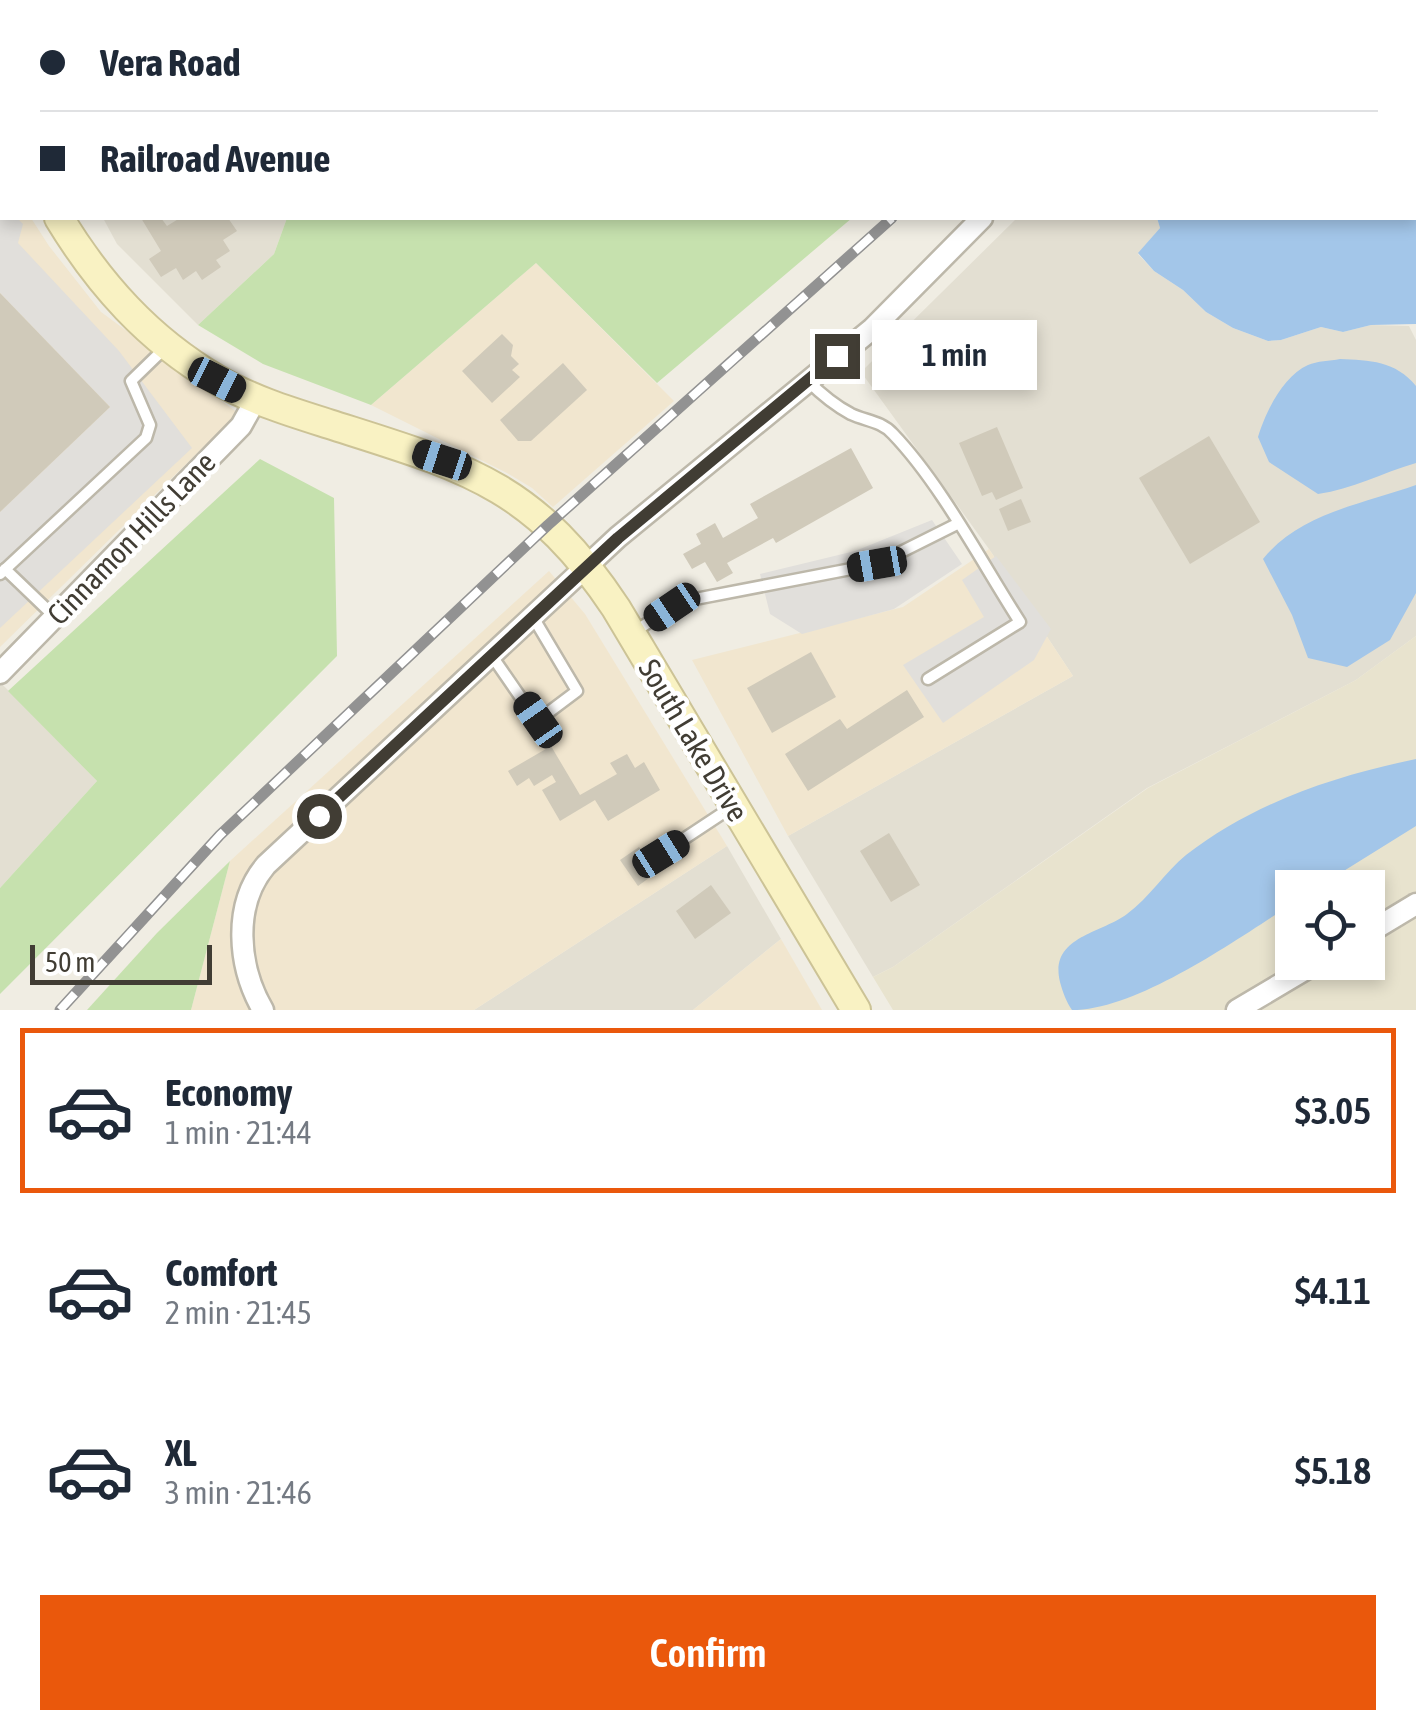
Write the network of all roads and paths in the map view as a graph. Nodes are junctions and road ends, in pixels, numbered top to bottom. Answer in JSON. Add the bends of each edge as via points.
{"nodes":[{"id":1,"x":60,"y":220,"type":"edge"},
{"id":2,"x":980,"y":220,"type":"edge"},
{"id":3,"x":167,"y":346,"type":"junction"},
{"id":4,"x":808,"y":380,"type":"junction"},
{"id":5,"x":256,"y":399,"type":"junction"},
{"id":6,"x":957,"y":524,"type":"junction"},
{"id":7,"x":588,"y":565,"type":"junction"},
{"id":8,"x":3,"y":572,"type":"edge"},
{"id":9,"x":55,"y":616,"type":"junction"},
{"id":10,"x":533,"y":617,"type":"junction"},
{"id":11,"x":631,"y":634,"type":"junction"},
{"id":12,"x":492,"y":656,"type":"junction"},
{"id":13,"x":0,"y":673,"type":"edge"},
{"id":14,"x":928,"y":679,"type":"dead end"},
{"id":15,"x":733,"y":807,"type":"junction"},
{"id":16,"x":661,"y":854,"type":"dead end"},
{"id":17,"x":1416,"y":904,"type":"edge"},
{"id":18,"x":1385,"y":923,"type":"edge"},
{"id":19,"x":1288,"y":980,"type":"edge"},
{"id":20,"x":263,"y":1010,"type":"edge"},
{"id":21,"x":856,"y":1010,"type":"edge"},
{"id":22,"x":1237,"y":1010,"type":"edge"}],
"edges":[{"from":1,"to":3,"type":"main road","name":"South Lake Drive","via":[[87,265]]},
{"from":2,"to":4,"type":"street","via":[[872,329]]},
{"from":3,"to":5,"type":"main road","name":"South Lake Drive"},
{"from":3,"to":8,"type":"lane","via":[[131,381],[149,433]]},
{"from":4,"to":6,"type":"lane","via":[[828,401],[892,432]]},
{"from":4,"to":7,"type":"street"},
{"from":5,"to":7,"type":"main road","name":"South Lake Drive","via":[[472,472],[548,524]]},
{"from":5,"to":9,"type":"street","name":"Cinnamon Hills Lane","via":[[241,426]]},
{"from":6,"to":11,"type":"lane","via":[[877,564],[690,600]]},
{"from":6,"to":14,"type":"lane","via":[[1020,622]]},
{"from":7,"to":10,"type":"street"},
{"from":7,"to":11,"type":"main road","name":"South Lake Drive"},
{"from":8,"to":9,"type":"lane"},
{"from":9,"to":13,"type":"street","name":"Cinnamon Hills Lane"},
{"from":10,"to":12,"type":"street"},
{"from":10,"to":12,"type":"lane","via":[[577,690],[538,720]]},
{"from":11,"to":15,"type":"main road","name":"South Lake Drive"},
{"from":12,"to":20,"type":"street","via":[[252,881],[242,928]]},
{"from":15,"to":16,"type":"lane"},
{"from":15,"to":21,"type":"main road","name":"South Lake Drive"},
{"from":17,"to":18,"type":"street"},
{"from":19,"to":22,"type":"street"}]}
